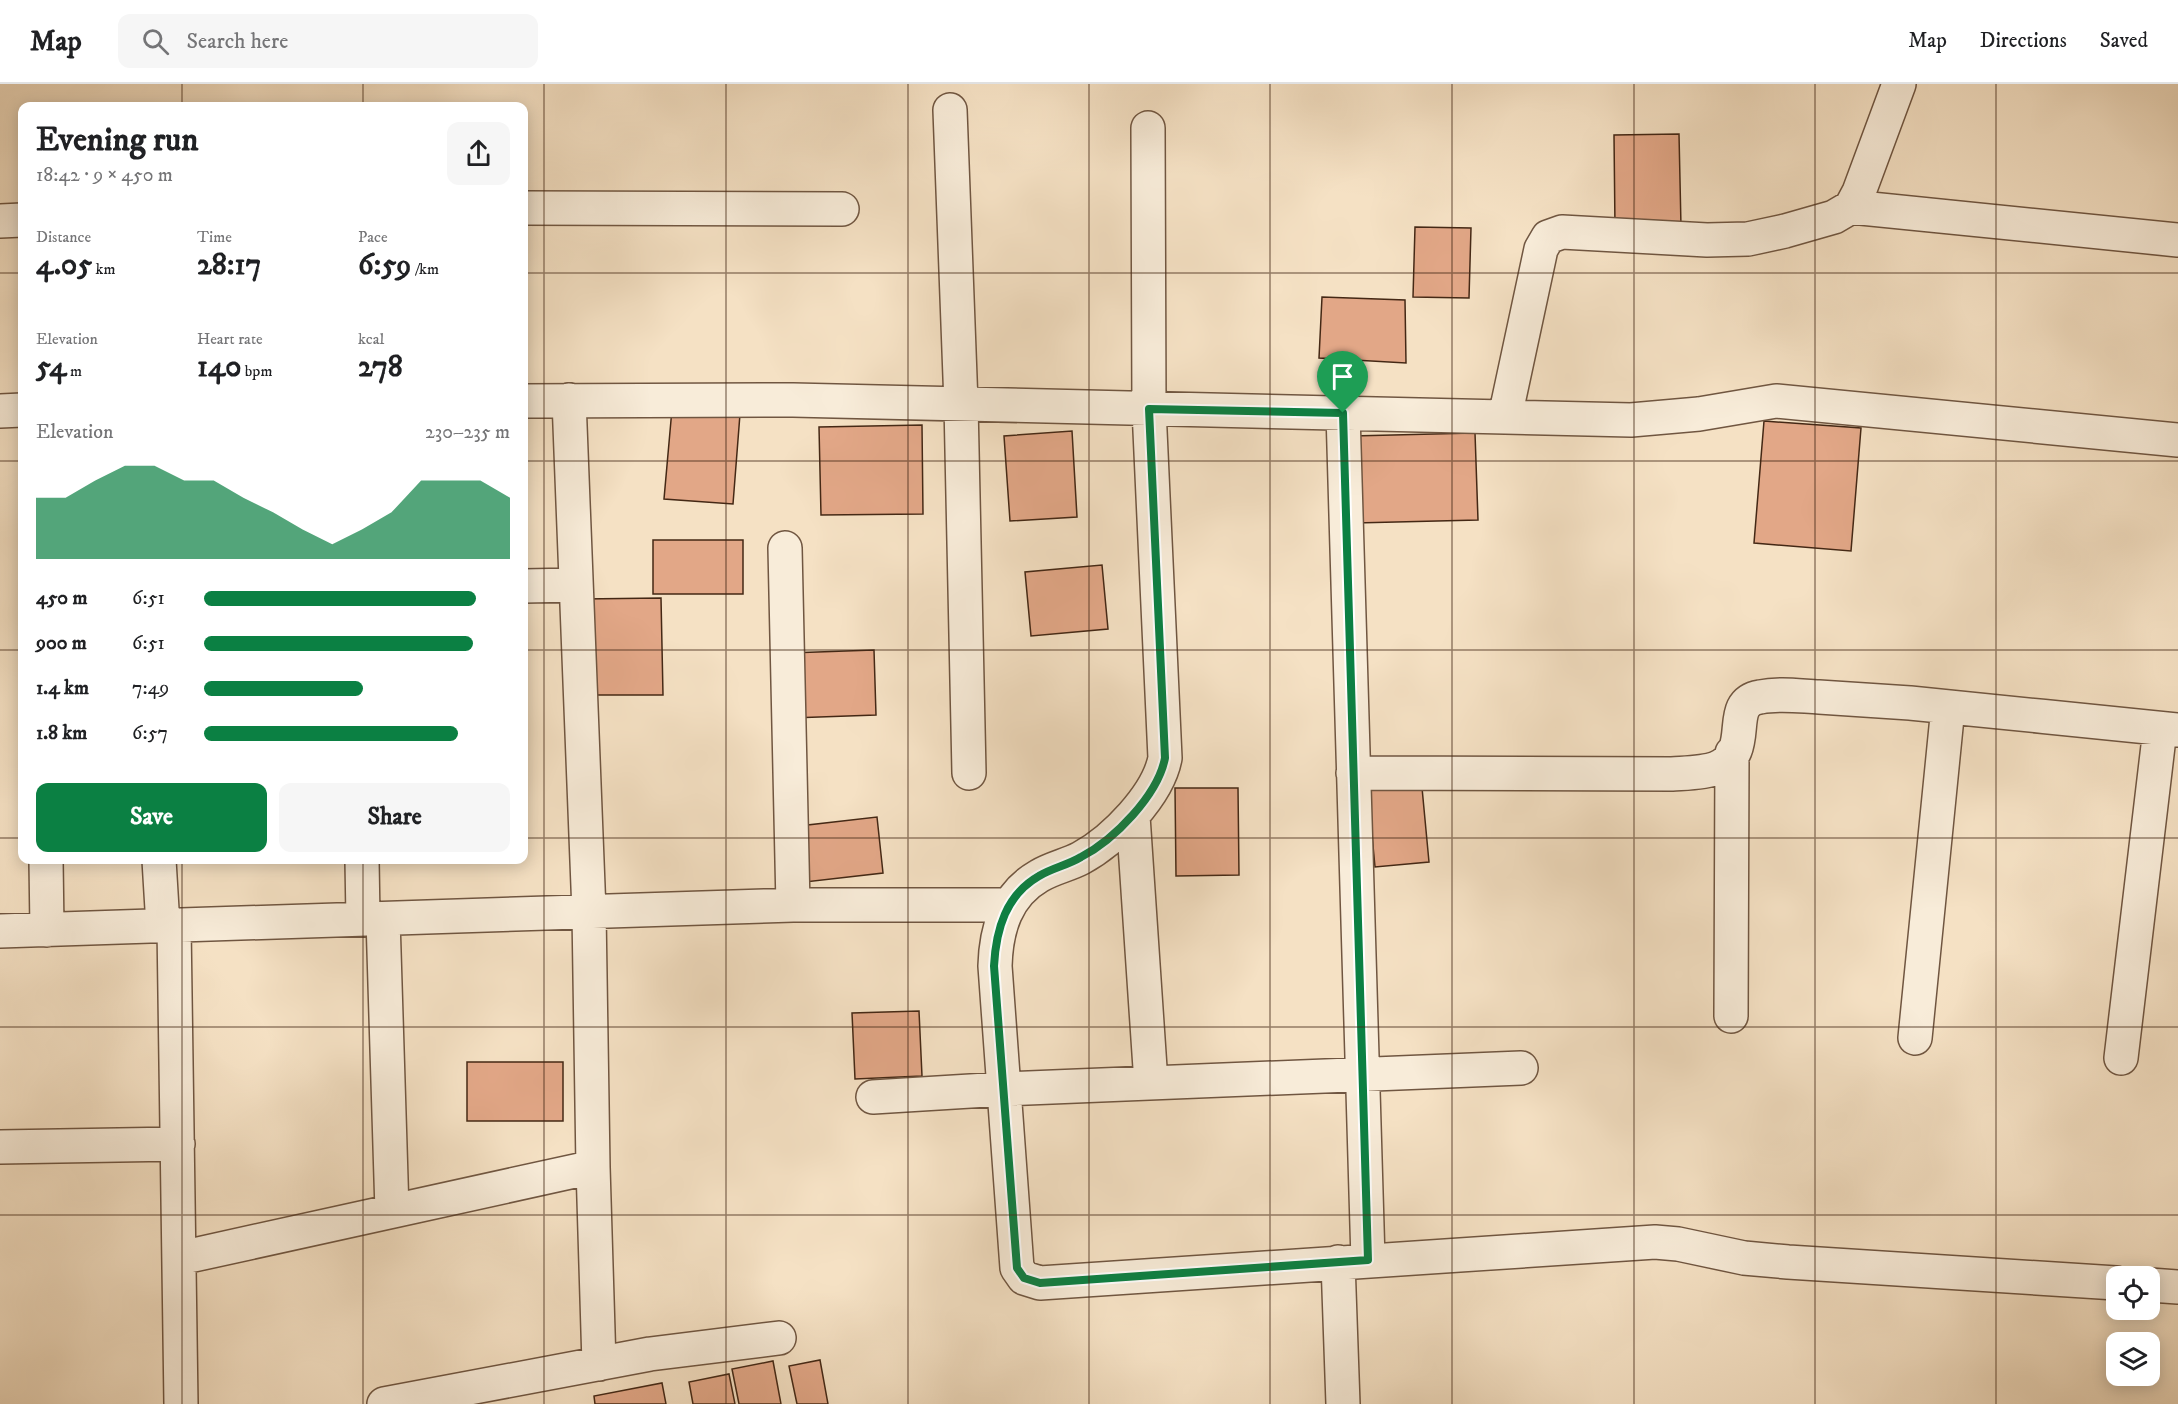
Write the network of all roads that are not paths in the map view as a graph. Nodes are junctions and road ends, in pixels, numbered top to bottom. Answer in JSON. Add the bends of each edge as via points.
{"nodes":[{"id":1,"x":1899,"y":84,"type":"edge"},
{"id":2,"x":950,"y":110,"type":"dead end"},
{"id":3,"x":1148,"y":128,"type":"dead end"},
{"id":4,"x":1851,"y":207,"type":"junction"},
{"id":5,"x":528,"y":208,"type":"edge"},
{"id":6,"x":842,"y":209,"type":"dead end"},
{"id":7,"x":18,"y":220,"type":"edge"},
{"id":8,"x":0,"y":221,"type":"edge"},
{"id":9,"x":2178,"y":240,"type":"edge"},
{"id":10,"x":569,"y":400,"type":"junction"},
{"id":11,"x":528,"y":401,"type":"edge"},
{"id":12,"x":961,"y":404,"type":"junction"},
{"id":13,"x":1149,"y":409,"type":"junction"},
{"id":14,"x":18,"y":410,"type":"edge"},
{"id":15,"x":0,"y":411,"type":"edge"},
{"id":16,"x":1343,"y":413,"type":"junction"},
{"id":17,"x":1505,"y":417,"type":"junction"},
{"id":18,"x":2178,"y":440,"type":"edge"},
{"id":19,"x":785,"y":548,"type":"dead end"},
{"id":20,"x":576,"y":585,"type":"junction"},
{"id":21,"x":528,"y":586,"type":"edge"},
{"id":22,"x":1948,"y":707,"type":"junction"},
{"id":23,"x":2169,"y":729,"type":"edge"},
{"id":24,"x":1732,"y":753,"type":"junction"},
{"id":25,"x":969,"y":773,"type":"dead end"},
{"id":26,"x":1353,"y":773,"type":"junction"},
{"id":27,"x":1132,"y":816,"type":"junction"},
{"id":28,"x":46,"y":864,"type":"edge"},
{"id":29,"x":160,"y":864,"type":"edge"},
{"id":30,"x":363,"y":864,"type":"edge"},
{"id":31,"x":793,"y":905,"type":"junction"},
{"id":32,"x":1009,"y":905,"type":"junction"},
{"id":33,"x":589,"y":912,"type":"junction"},
{"id":34,"x":373,"y":919,"type":"junction"},
{"id":35,"x":168,"y":926,"type":"junction"},
{"id":36,"x":47,"y":930,"type":"junction"},
{"id":37,"x":0,"y":932,"type":"edge"},
{"id":38,"x":1731,"y":1016,"type":"dead end"},
{"id":39,"x":1915,"y":1038,"type":"dead end"},
{"id":40,"x":2121,"y":1058,"type":"dead end"},
{"id":41,"x":1521,"y":1068,"type":"dead end"},
{"id":42,"x":1363,"y":1074,"type":"junction"},
{"id":43,"x":1150,"y":1083,"type":"junction"},
{"id":44,"x":1003,"y":1089,"type":"junction"},
{"id":45,"x":873,"y":1097,"type":"dead end"},
{"id":46,"x":178,"y":1144,"type":"junction"},
{"id":47,"x":0,"y":1147,"type":"edge"},
{"id":48,"x":593,"y":1167,"type":"junction"},
{"id":49,"x":392,"y":1211,"type":"junction"},
{"id":50,"x":180,"y":1258,"type":"junction"},
{"id":51,"x":1353,"y":1261,"type":"junction"},
{"id":52,"x":2106,"y":1282,"type":"edge"},
{"id":53,"x":2160,"y":1286,"type":"edge"},
{"id":54,"x":2178,"y":1287,"type":"edge"},
{"id":55,"x":779,"y":1338,"type":"dead end"},
{"id":56,"x":599,"y":1364,"type":"junction"},
{"id":57,"x":182,"y":1404,"type":"edge"},
{"id":58,"x":384,"y":1404,"type":"edge"},
{"id":59,"x":1343,"y":1404,"type":"edge"}],
"edges":[{"from":1,"to":4,"type":"street"},
{"from":2,"to":12,"type":"street"},
{"from":3,"to":13,"type":"street"},
{"from":4,"to":9,"type":"street"},
{"from":4,"to":17,"type":"street","via":[[1834,217],[1748,239],[1562,232],[1548,237],[1540,249]]},
{"from":5,"to":6,"type":"street"},
{"from":7,"to":8,"type":"street"},
{"from":10,"to":11,"type":"street"},
{"from":10,"to":12,"type":"street"},
{"from":10,"to":20,"type":"street"},
{"from":12,"to":13,"type":"street"},
{"from":12,"to":25,"type":"street"},
{"from":13,"to":16,"type":"street"},
{"from":13,"to":27,"type":"street","via":[[1165,758],[1157,783]]},
{"from":14,"to":15,"type":"street"},
{"from":16,"to":17,"type":"street"},
{"from":16,"to":26,"type":"street"},
{"from":17,"to":18,"type":"street","via":[[1631,420],[1776,401]]},
{"from":19,"to":31,"type":"street"},
{"from":20,"to":21,"type":"street"},
{"from":20,"to":33,"type":"street"},
{"from":22,"to":23,"type":"street"},
{"from":22,"to":24,"type":"street","via":[[1803,696],[1759,697],[1750,699],[1740,711],[1738,744]]},
{"from":22,"to":39,"type":"street"},
{"from":23,"to":40,"type":"street"},
{"from":24,"to":26,"type":"street","via":[[1718,767],[1672,774]]},
{"from":24,"to":38,"type":"street"},
{"from":26,"to":42,"type":"street"},
{"from":27,"to":32,"type":"street","via":[[1082,857],[1039,875]]},
{"from":27,"to":43,"type":"street"},
{"from":28,"to":36,"type":"street"},
{"from":29,"to":35,"type":"street"},
{"from":30,"to":34,"type":"street"},
{"from":31,"to":32,"type":"street"},
{"from":31,"to":33,"type":"street"},
{"from":32,"to":44,"type":"street","via":[[999,923],[994,966]]},
{"from":33,"to":34,"type":"street"},
{"from":33,"to":48,"type":"street"},
{"from":34,"to":35,"type":"street"},
{"from":34,"to":49,"type":"street"},
{"from":35,"to":36,"type":"street"},
{"from":35,"to":46,"type":"street"},
{"from":36,"to":37,"type":"street"},
{"from":41,"to":42,"type":"street"},
{"from":42,"to":43,"type":"street"},
{"from":42,"to":51,"type":"street"},
{"from":43,"to":44,"type":"street"},
{"from":44,"to":45,"type":"street"},
{"from":44,"to":51,"type":"street","via":[[1017,1268],[1024,1278],[1040,1283]]},
{"from":46,"to":47,"type":"street"},
{"from":46,"to":50,"type":"street"},
{"from":48,"to":49,"type":"street"},
{"from":48,"to":56,"type":"street"},
{"from":49,"to":50,"type":"street"},
{"from":50,"to":57,"type":"street"},
{"from":51,"to":52,"type":"street","via":[[1655,1242],[1788,1262]]},
{"from":51,"to":59,"type":"street"},
{"from":53,"to":54,"type":"street"},
{"from":55,"to":56,"type":"street"},
{"from":56,"to":58,"type":"street"}]}
